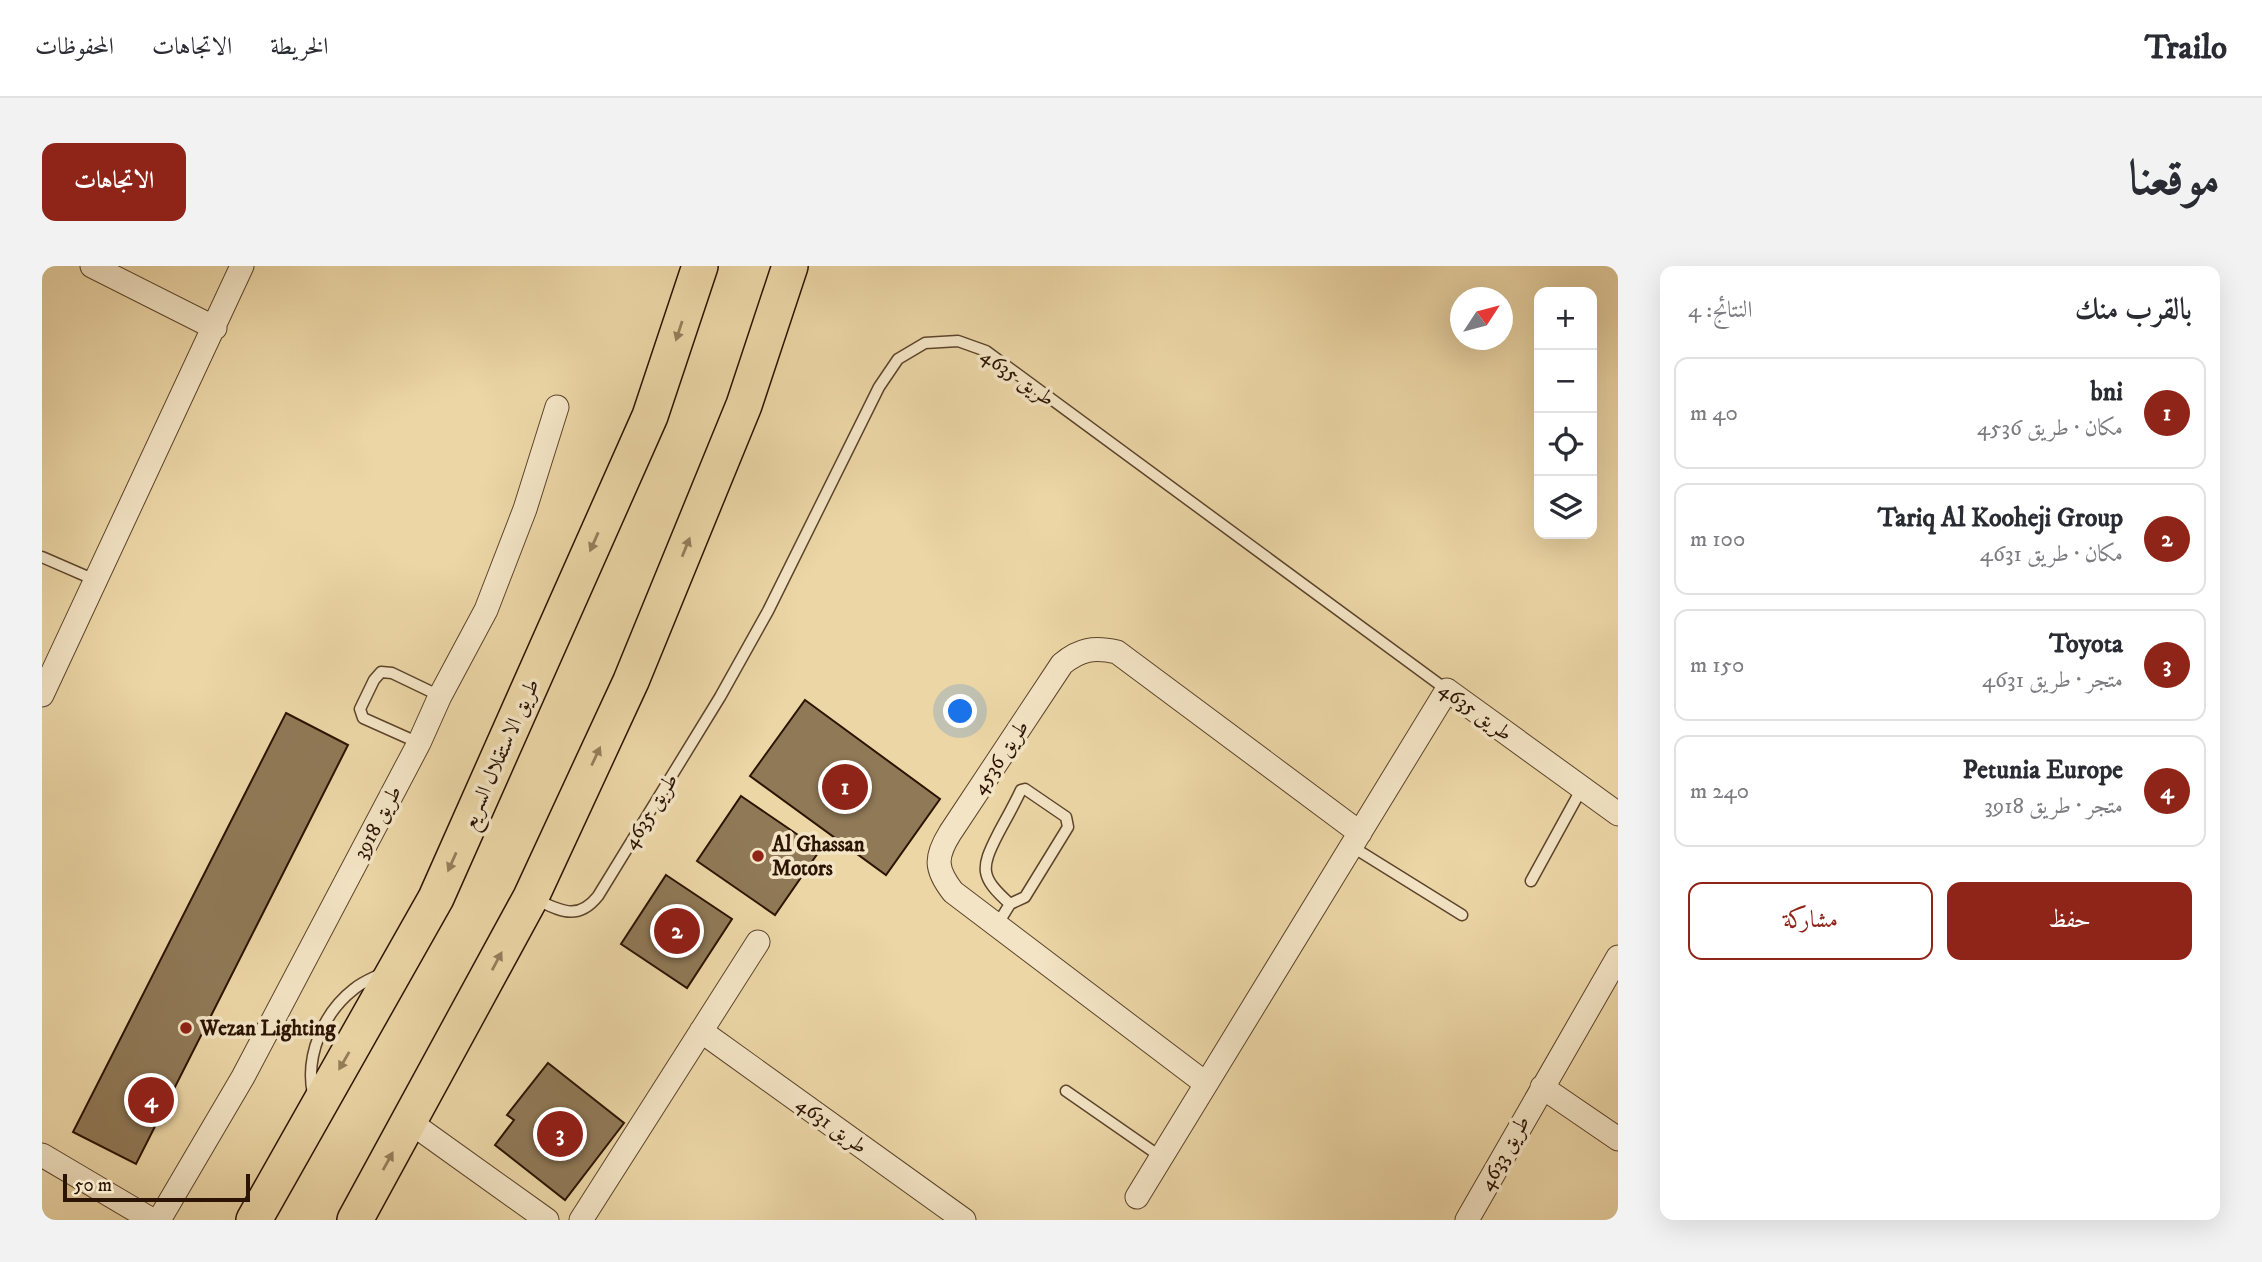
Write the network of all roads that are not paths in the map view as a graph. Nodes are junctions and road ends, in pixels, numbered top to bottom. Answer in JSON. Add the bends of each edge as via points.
{"nodes":[{"id":1,"x":92,"y":266,"type":"edge"},
{"id":2,"x":243,"y":266,"type":"edge"},
{"id":3,"x":700,"y":266,"type":"edge"},
{"id":4,"x":790,"y":266,"type":"edge"},
{"id":5,"x":215,"y":328,"type":"junction"},
{"id":6,"x":557,"y":407,"type":"dead end"},
{"id":7,"x":42,"y":557,"type":"edge"},
{"id":8,"x":95,"y":580,"type":"junction"},
{"id":9,"x":1447,"y":690,"type":"junction"},
{"id":10,"x":42,"y":695,"type":"edge"},
{"id":11,"x":440,"y":696,"type":"junction"},
{"id":12,"x":419,"y":743,"type":"junction"},
{"id":13,"x":1582,"y":788,"type":"junction"},
{"id":14,"x":1618,"y":814,"type":"edge"},
{"id":15,"x":1355,"y":840,"type":"junction"},
{"id":16,"x":1531,"y":881,"type":"dead end"},
{"id":17,"x":531,"y":897,"type":"junction"},
{"id":18,"x":1010,"y":904,"type":"junction"},
{"id":19,"x":1462,"y":915,"type":"dead end"},
{"id":20,"x":997,"y":925,"type":"junction"},
{"id":21,"x":758,"y":942,"type":"dead end"},
{"id":22,"x":1618,"y":957,"type":"edge"},
{"id":23,"x":701,"y":1031,"type":"junction"},
{"id":24,"x":1205,"y":1083,"type":"junction"},
{"id":25,"x":1542,"y":1087,"type":"junction"},
{"id":26,"x":1066,"y":1091,"type":"dead end"},
{"id":27,"x":410,"y":1122,"type":"junction"},
{"id":28,"x":1618,"y":1139,"type":"edge"},
{"id":29,"x":42,"y":1155,"type":"edge"},
{"id":30,"x":1161,"y":1157,"type":"junction"},
{"id":31,"x":1136,"y":1197,"type":"dead end"},
{"id":32,"x":152,"y":1220,"type":"edge"},
{"id":33,"x":159,"y":1220,"type":"edge"},
{"id":34,"x":254,"y":1220,"type":"edge"},
{"id":35,"x":355,"y":1220,"type":"edge"},
{"id":36,"x":547,"y":1220,"type":"edge"},
{"id":37,"x":581,"y":1220,"type":"edge"},
{"id":38,"x":964,"y":1220,"type":"edge"},
{"id":39,"x":1467,"y":1220,"type":"edge"}],
"edges":[{"from":1,"to":5,"type":"street"},
{"from":2,"to":5,"type":"street"},
{"from":3,"to":34,"type":"main road","name":"طريق الاستقلال السريع","one_way":true,"via":[[650,416],[436,898]]},
{"from":17,"to":4,"type":"main road","one_way":true,"via":[[631,681],[744,405]]},
{"from":5,"to":8,"type":"street"},
{"from":6,"to":11,"type":"street","name":"طريق 3918","via":[[486,610]]},
{"from":7,"to":8,"type":"lane"},
{"from":8,"to":10,"type":"street"},
{"from":9,"to":13,"type":"street","name":"طريق 4635"},
{"from":9,"to":15,"type":"street"},
{"from":9,"to":17,"type":"lane","name":"طريق 4635","via":[[986,351],[958,341],[925,343],[898,359],[879,387],[768,611],[598,896],[591,905],[569,912]]},
{"from":11,"to":12,"type":"street","name":"طريق 3918"},
{"from":11,"to":12,"type":"lane","via":[[381,672],[360,709],[363,718]]},
{"from":12,"to":33,"type":"street","name":"طريق 3918","via":[[243,1077]]},
{"from":13,"to":14,"type":"street","name":"طريق 4635"},
{"from":13,"to":16,"type":"lane"},
{"from":15,"to":19,"type":"lane"},
{"from":15,"to":20,"type":"street","name":"طريق 4536","via":[[1117,652],[1086,649],[1062,664],[941,848],[938,864],[943,880]]},
{"from":15,"to":24,"type":"street"},
{"from":27,"to":17,"type":"main road","one_way":true},
{"from":18,"to":18,"type":"lane","via":[[995,890],[985,860],[1025,789],[1066,817],[1068,827],[1025,897]]},
{"from":18,"to":20,"type":"lane"},
{"from":20,"to":24,"type":"street","name":"طريق 4536"},
{"from":21,"to":23,"type":"street"},
{"from":22,"to":25,"type":"street","name":"طريق 4633"},
{"from":23,"to":37,"type":"street"},
{"from":23,"to":38,"type":"street","name":"طريق 4631"},
{"from":24,"to":30,"type":"street"},
{"from":25,"to":28,"type":"street"},
{"from":25,"to":39,"type":"street","name":"طريق 4633"},
{"from":26,"to":30,"type":"lane"},
{"from":35,"to":27,"type":"main road","one_way":true},
{"from":27,"to":36,"type":"street"},
{"from":29,"to":32,"type":"street"},
{"from":30,"to":31,"type":"street"}]}
